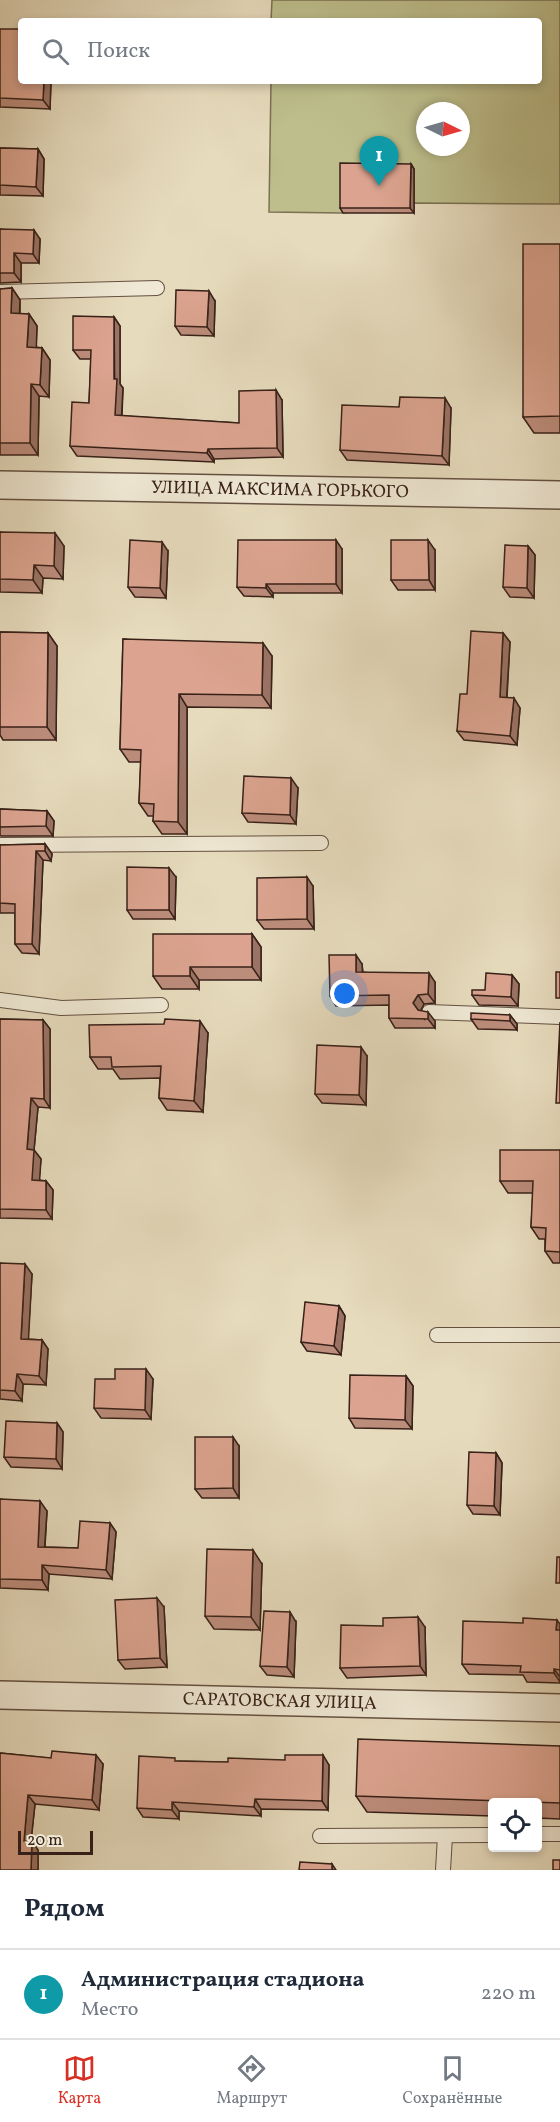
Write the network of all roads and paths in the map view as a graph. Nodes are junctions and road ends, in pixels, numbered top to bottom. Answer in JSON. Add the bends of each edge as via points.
{"nodes":[{"id":1,"x":157,"y":288,"type":"dead end"},
{"id":2,"x":0,"y":292,"type":"edge"},
{"id":3,"x":0,"y":485,"type":"edge"},
{"id":4,"x":560,"y":495,"type":"edge"},
{"id":5,"x":321,"y":843,"type":"dead end"},
{"id":6,"x":0,"y":846,"type":"edge"},
{"id":7,"x":0,"y":1000,"type":"edge"},
{"id":8,"x":161,"y":1005,"type":"dead end"},
{"id":9,"x":429,"y":1012,"type":"edge"},
{"id":10,"x":560,"y":1017,"type":"edge"},
{"id":11,"x":437,"y":1335,"type":"dead end"},
{"id":12,"x":560,"y":1335,"type":"edge"},
{"id":13,"x":0,"y":1695,"type":"edge"},
{"id":14,"x":560,"y":1708,"type":"edge"},
{"id":15,"x":542,"y":1834,"type":"edge"},
{"id":16,"x":560,"y":1834,"type":"edge"},
{"id":17,"x":488,"y":1835,"type":"edge"},
{"id":18,"x":320,"y":1836,"type":"dead end"},
{"id":19,"x":445,"y":1836,"type":"junction"},
{"id":20,"x":443,"y":1870,"type":"edge"}],
"edges":[{"from":1,"to":2,"type":"lane"},
{"from":3,"to":4,"type":"street","name":"УЛИЦА МАКСИМА ГОРЬКОГО"},
{"from":5,"to":6,"type":"lane"},
{"from":7,"to":8,"type":"lane","via":[[61,1008]]},
{"from":9,"to":10,"type":"lane"},
{"from":11,"to":12,"type":"lane"},
{"from":13,"to":14,"type":"street","name":"САРАТОВСКАЯ УЛИЦА"},
{"from":15,"to":16,"type":"lane"},
{"from":17,"to":19,"type":"lane"},
{"from":18,"to":19,"type":"lane"},
{"from":19,"to":20,"type":"lane"}]}
